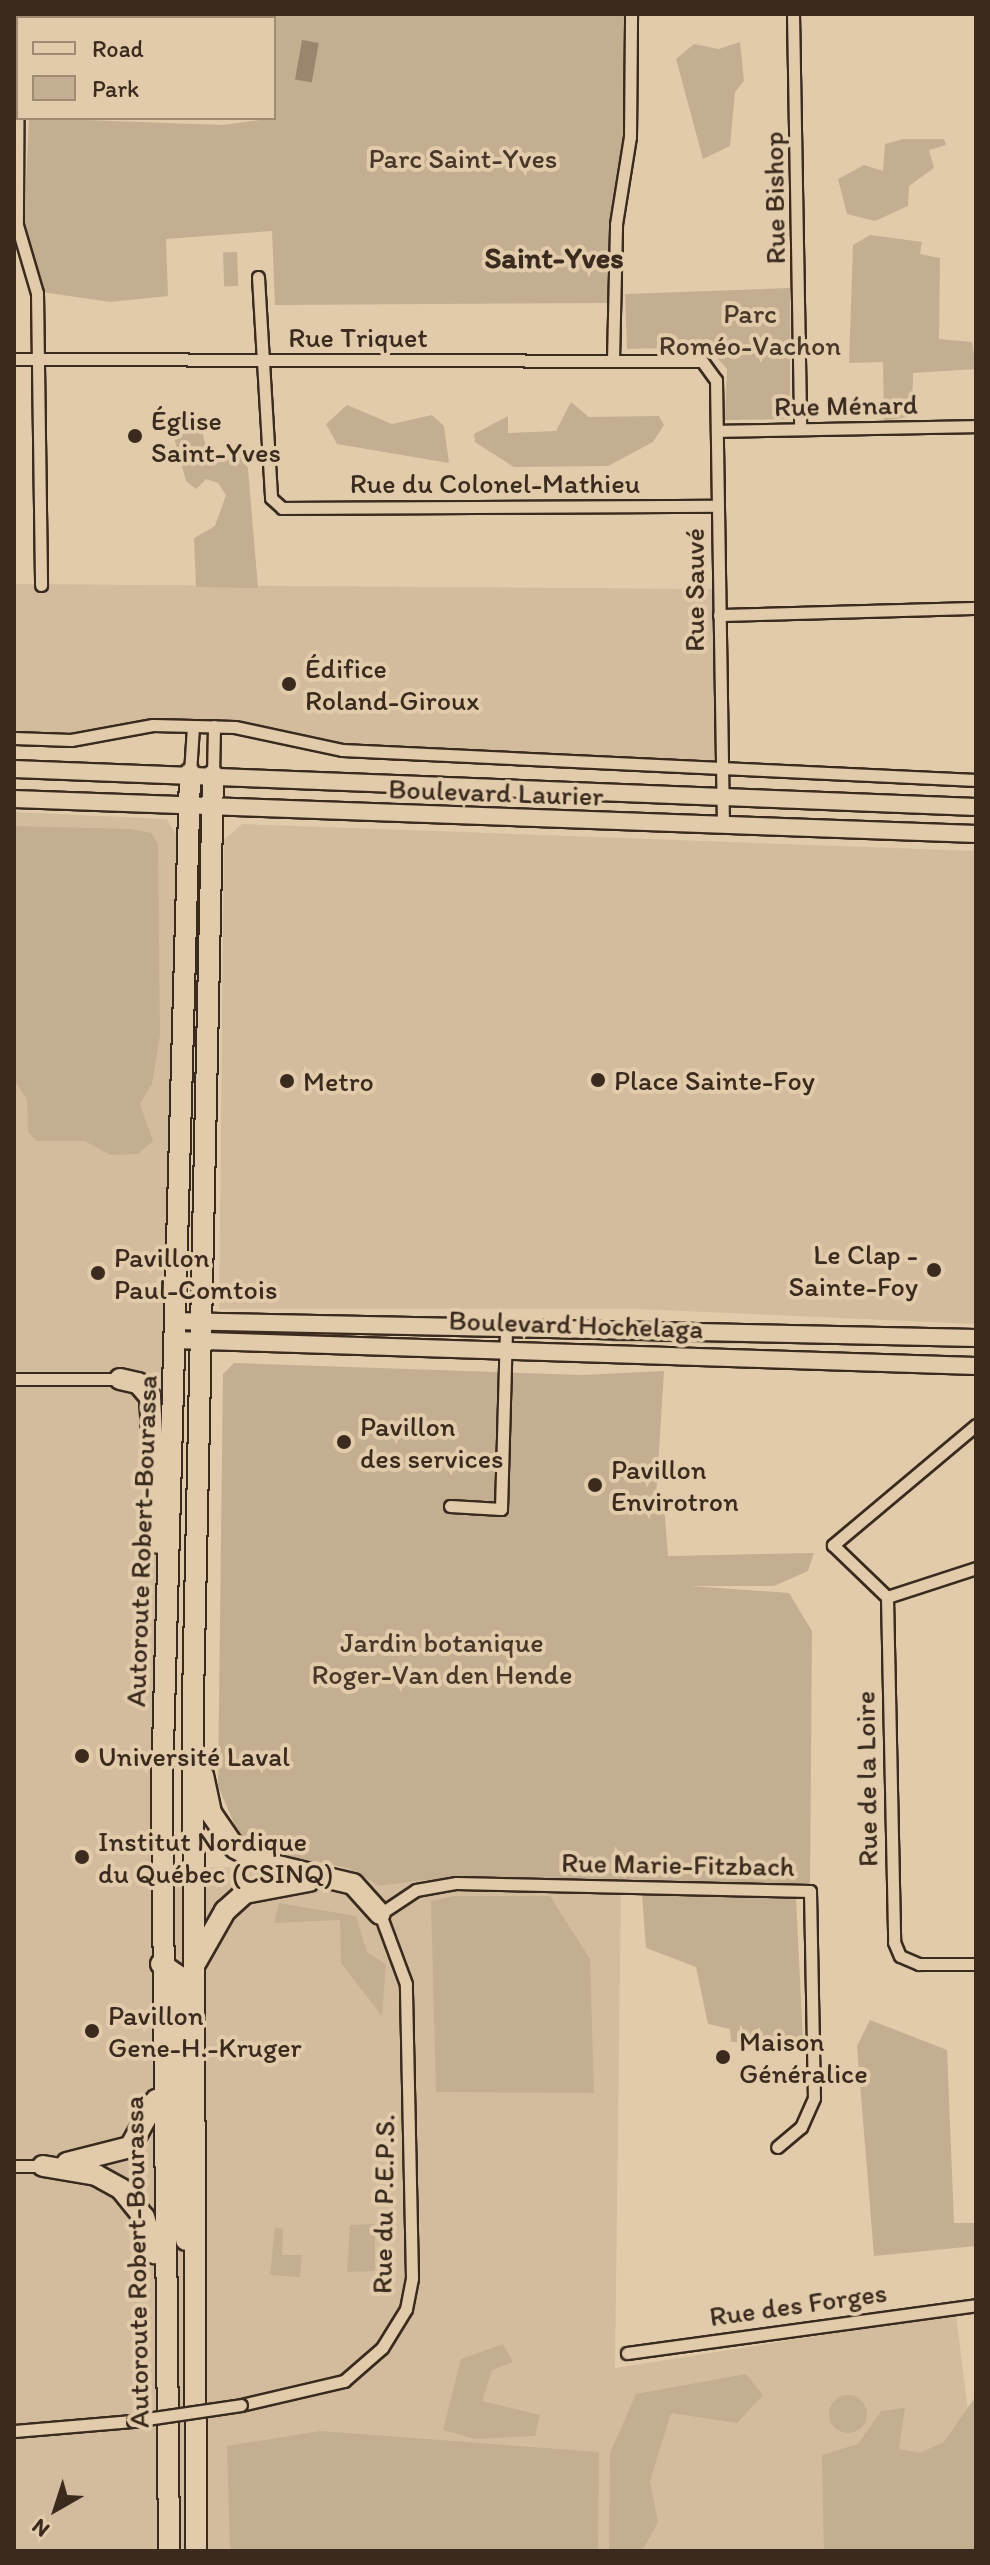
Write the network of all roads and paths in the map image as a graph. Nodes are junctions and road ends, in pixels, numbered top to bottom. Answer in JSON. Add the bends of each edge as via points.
{"nodes":[{"id":1,"x":631,"y":14,"type":"edge"},
{"id":2,"x":793,"y":14,"type":"edge"},
{"id":3,"x":18,"y":120,"type":"edge"},
{"id":4,"x":258,"y":277,"type":"dead end"},
{"id":5,"x":14,"y":359,"type":"edge"},
{"id":6,"x":613,"y":360,"type":"junction"},
{"id":7,"x":37,"y":361,"type":"junction"},
{"id":8,"x":702,"y":361,"type":"joint"},
{"id":9,"x":266,"y":362,"type":"junction"},
{"id":10,"x":976,"y":426,"type":"edge"},
{"id":11,"x":800,"y":429,"type":"junction"},
{"id":12,"x":717,"y":431,"type":"junction"},
{"id":13,"x":717,"y":506,"type":"junction"},
{"id":14,"x":41,"y":585,"type":"dead end"},
{"id":15,"x":976,"y":608,"type":"edge"},
{"id":16,"x":719,"y":615,"type":"junction"},
{"id":17,"x":193,"y":726,"type":"junction"},
{"id":18,"x":214,"y":726,"type":"junction"},
{"id":19,"x":14,"y":738,"type":"edge"},
{"id":20,"x":14,"y":769,"type":"edge"},
{"id":21,"x":720,"y":770,"type":"junction"},
{"id":22,"x":190,"y":773,"type":"junction"},
{"id":23,"x":213,"y":775,"type":"junction"},
{"id":24,"x":976,"y":780,"type":"edge"},
{"id":25,"x":724,"y":796,"type":"junction"},
{"id":26,"x":14,"y":799,"type":"edge"},
{"id":27,"x":188,"y":807,"type":"junction"},
{"id":28,"x":211,"y":807,"type":"junction"},
{"id":29,"x":976,"y":807,"type":"edge"},
{"id":30,"x":723,"y":825,"type":"junction"},
{"id":31,"x":976,"y":834,"type":"edge"},
{"id":32,"x":506,"y":1328,"type":"junction"},
{"id":33,"x":174,"y":1331,"type":"junction"},
{"id":34,"x":201,"y":1331,"type":"junction"},
{"id":35,"x":976,"y":1338,"type":"edge"},
{"id":36,"x":506,"y":1349,"type":"junction"},
{"id":37,"x":976,"y":1366,"type":"edge"},
{"id":38,"x":14,"y":1379,"type":"edge"},
{"id":39,"x":120,"y":1379,"type":"joint"},
{"id":40,"x":976,"y":1425,"type":"edge"},
{"id":41,"x":450,"y":1506,"type":"dead end"},
{"id":42,"x":976,"y":1568,"type":"edge"},
{"id":43,"x":887,"y":1597,"type":"junction"},
{"id":44,"x":193,"y":1698,"type":"junction"},
{"id":45,"x":164,"y":1710,"type":"junction"},
{"id":46,"x":380,"y":1914,"type":"junction"},
{"id":47,"x":161,"y":1964,"type":"junction"},
{"id":48,"x":976,"y":1964,"type":"edge"},
{"id":49,"x":195,"y":1966,"type":"junction"},
{"id":50,"x":161,"y":2082,"type":"junction"},
{"id":51,"x":777,"y":2147,"type":"dead end"},
{"id":52,"x":14,"y":2166,"type":"edge"},
{"id":53,"x":43,"y":2166,"type":"junction"},
{"id":54,"x":976,"y":2305,"type":"edge"},
{"id":55,"x":163,"y":2311,"type":"junction"},
{"id":56,"x":627,"y":2353,"type":"dead end"},
{"id":57,"x":195,"y":2359,"type":"junction"},
{"id":58,"x":14,"y":2431,"type":"edge"},
{"id":59,"x":167,"y":2457,"type":"junction"},
{"id":60,"x":161,"y":2551,"type":"edge"},
{"id":61,"x":169,"y":2551,"type":"edge"},
{"id":62,"x":196,"y":2551,"type":"edge"},
{"id":63,"x":210,"y":2551,"type":"edge"}],
"edges":[{"from":1,"to":6,"type":"street","via":[[630,137],[616,224]]},
{"from":2,"to":11,"type":"street","name":"Rue Bishop"},
{"from":3,"to":7,"type":"street","via":[[17,225],[37,293]]},
{"from":4,"to":9,"type":"street"},
{"from":5,"to":7,"type":"street","name":"Rue Triquet"},
{"from":6,"to":8,"type":"street","name":"Rue Triquet"},
{"from":6,"to":9,"type":"street","name":"Rue Triquet"},
{"from":7,"to":9,"type":"street","name":"Rue Triquet"},
{"from":7,"to":14,"type":"street"},
{"from":8,"to":12,"type":"street","name":"Rue Sauvé","via":[[716,380]]},
{"from":9,"to":13,"type":"street","name":"Rue du Colonel-Mathieu","via":[[275,503]]},
{"from":10,"to":11,"type":"street","name":"Rue Ménard"},
{"from":11,"to":12,"type":"street","name":"Rue Ménard"},
{"from":12,"to":13,"type":"street","name":"Rue Sauvé"},
{"from":13,"to":16,"type":"street","name":"Rue Sauvé"},
{"from":15,"to":16,"type":"street"},
{"from":16,"to":21,"type":"street","name":"Rue Sauvé"},
{"from":17,"to":18,"type":"street","name":"Boulevard Laurier"},
{"from":17,"to":19,"type":"street","name":"Boulevard Laurier"},
{"from":17,"to":22,"type":"street"},
{"from":18,"to":21,"type":"street","name":"Boulevard Laurier","via":[[274,731],[342,750]]},
{"from":18,"to":23,"type":"street"},
{"from":20,"to":22,"type":"main road","name":"Boulevard Laurier"},
{"from":21,"to":24,"type":"street","name":"Boulevard Laurier"},
{"from":21,"to":25,"type":"street","name":"Rue Sauvé"},
{"from":22,"to":23,"type":"main road","name":"Boulevard Laurier"},
{"from":22,"to":27,"type":"highway","name":"Autoroute Robert-Bourassa"},
{"from":23,"to":25,"type":"main road","name":"Boulevard Laurier"},
{"from":23,"to":28,"type":"highway","name":"Autoroute Robert-Bourassa"},
{"from":25,"to":29,"type":"main road","name":"Boulevard Laurier"},
{"from":25,"to":30,"type":"street","name":"Rue Sauvé"},
{"from":26,"to":27,"type":"main road","name":"Boulevard Laurier"},
{"from":27,"to":28,"type":"main road","name":"Boulevard Laurier"},
{"from":27,"to":33,"type":"highway","name":"Autoroute Robert-Bourassa"},
{"from":28,"to":30,"type":"main road","name":"Boulevard Laurier"},
{"from":28,"to":34,"type":"highway","name":"Autoroute Robert-Bourassa"},
{"from":30,"to":31,"type":"main road","name":"Boulevard Laurier"},
{"from":32,"to":34,"type":"main road","name":"Boulevard Hochelaga"},
{"from":32,"to":35,"type":"main road","name":"Boulevard Hochelaga"},
{"from":32,"to":36,"type":"street"},
{"from":33,"to":34,"type":"main road","name":"Boulevard Hochelaga"},
{"from":33,"to":45,"type":"highway","name":"Autoroute Robert-Bourassa"},
{"from":34,"to":36,"type":"main road","name":"Boulevard Hochelaga"},
{"from":34,"to":44,"type":"highway","name":"Autoroute Robert-Bourassa"},
{"from":36,"to":37,"type":"main road","name":"Boulevard Hochelaga"},
{"from":36,"to":41,"type":"street","via":[[501,1509]]},
{"from":38,"to":39,"type":"street"},
{"from":39,"to":45,"type":"highway","via":[[138,1383],[150,1397]]},
{"from":40,"to":43,"type":"street","via":[[833,1545]]},
{"from":42,"to":43,"type":"street"},
{"from":43,"to":48,"type":"street","name":"Rue de la Loire","via":[[894,1942],[900,1956],[919,1964]]},
{"from":44,"to":46,"type":"highway","via":[[205,1792],[226,1838],[265,1863],[353,1884]]},
{"from":44,"to":49,"type":"highway","name":"Autoroute Robert-Bourassa"},
{"from":45,"to":47,"type":"highway","name":"Autoroute Robert-Bourassa"},
{"from":46,"to":49,"type":"highway","via":[[347,1891],[314,1881],[261,1885],[225,1911]]},
{"from":46,"to":51,"type":"street","name":"Rue Marie-Fitzbach","via":[[416,1890],[456,1883],[810,1891],[814,2098],[801,2127]]},
{"from":46,"to":58,"type":"street","name":"Rue du P.E.P.S.","bridge":true,"via":[[406,1984],[410,2294],[391,2337],[359,2372],[318,2392],[133,2421]]},
{"from":47,"to":50,"type":"highway","name":"Autoroute Robert-Bourassa"},
{"from":47,"to":57,"type":"highway","via":[[178,1976],[179,2161]]},
{"from":49,"to":57,"type":"highway","name":"Autoroute Robert-Bourassa"},
{"from":50,"to":53,"type":"highway","via":[[145,2128],[130,2147],[104,2158]]},
{"from":50,"to":55,"type":"highway","name":"Autoroute Robert-Bourassa"},
{"from":52,"to":53,"type":"street"},
{"from":53,"to":55,"type":"highway","via":[[96,2175],[136,2204],[150,2233]]},
{"from":54,"to":56,"type":"street","name":"Rue des Forges"},
{"from":55,"to":59,"type":"highway","name":"Autoroute Robert-Bourassa"},
{"from":57,"to":62,"type":"highway","name":"Autoroute Robert-Bourassa"},
{"from":57,"to":63,"type":"highway"},
{"from":59,"to":60,"type":"highway"},
{"from":59,"to":61,"type":"highway","name":"Autoroute Robert-Bourassa"}]}
